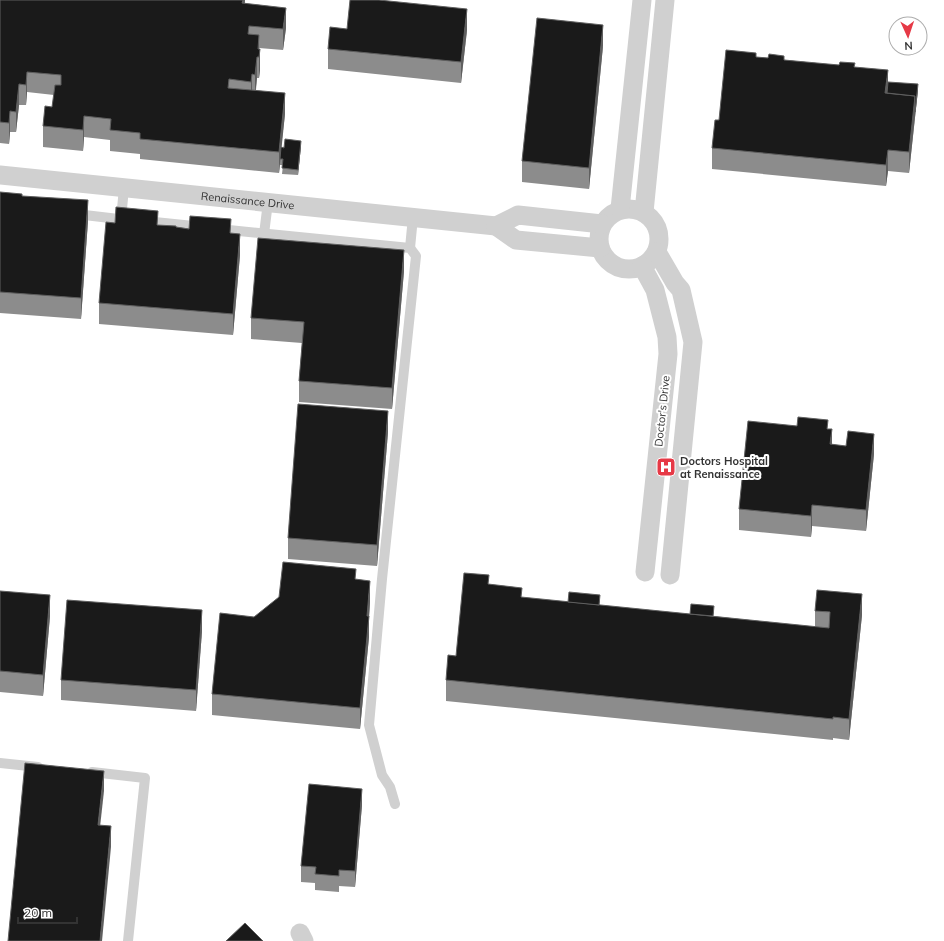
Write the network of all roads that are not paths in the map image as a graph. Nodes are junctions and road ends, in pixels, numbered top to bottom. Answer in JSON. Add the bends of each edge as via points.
{"nodes":[{"id":1,"x":642,"y":0,"type":"edge"},
{"id":2,"x":665,"y":0,"type":"edge"},
{"id":3,"x":639,"y":30,"type":"junction"},
{"id":4,"x":662,"y":32,"type":"junction"},
{"id":5,"x":632,"y":98,"type":"junction"},
{"id":6,"x":655,"y":100,"type":"junction"},
{"id":7,"x":0,"y":175,"type":"edge"},
{"id":8,"x":124,"y":188,"type":"junction"},
{"id":9,"x":268,"y":202,"type":"junction"},
{"id":10,"x":620,"y":209,"type":"junction"},
{"id":11,"x":644,"y":212,"type":"junction"},
{"id":12,"x":68,"y":214,"type":"edge"},
{"id":13,"x":413,"y":217,"type":"junction"},
{"id":14,"x":121,"y":219,"type":"junction"},
{"id":15,"x":602,"y":224,"type":"junction"},
{"id":16,"x":496,"y":226,"type":"junction"},
{"id":17,"x":264,"y":234,"type":"junction"},
{"id":18,"x":410,"y":248,"type":"junction"},
{"id":19,"x":600,"y":248,"type":"junction"},
{"id":20,"x":657,"y":252,"type":"junction"},
{"id":21,"x":642,"y":266,"type":"junction"},
{"id":22,"x":675,"y":283,"type":"junction"},
{"id":23,"x":655,"y":290,"type":"junction"},
{"id":24,"x":668,"y":354,"type":"junction"},
{"id":25,"x":692,"y":357,"type":"junction"},
{"id":26,"x":651,"y":516,"type":"junction"},
{"id":27,"x":675,"y":518,"type":"junction"},
{"id":28,"x":645,"y":572,"type":"dead end"},
{"id":29,"x":670,"y":575,"type":"dead end"},
{"id":30,"x":0,"y":763,"type":"edge"},
{"id":31,"x":44,"y":768,"type":"edge"},
{"id":32,"x":83,"y":771,"type":"edge"},
{"id":33,"x":396,"y":804,"type":"dead end"},
{"id":34,"x":128,"y":941,"type":"edge"}],
"edges":[{"from":1,"to":3,"type":"street"},
{"from":2,"to":4,"type":"street"},
{"from":3,"to":4,"type":"street"},
{"from":3,"to":5,"type":"street"},
{"from":4,"to":6,"type":"street"},
{"from":5,"to":6,"type":"street"},
{"from":5,"to":10,"type":"street"},
{"from":6,"to":11,"type":"street"},
{"from":7,"to":8,"type":"street","name":"Renaissance Drive"},
{"from":8,"to":9,"type":"street","name":"Renaissance Drive"},
{"from":8,"to":14,"type":"lane"},
{"from":9,"to":13,"type":"street","name":"Renaissance Drive"},
{"from":9,"to":17,"type":"lane"},
{"from":10,"to":11,"type":"street"},
{"from":10,"to":15,"type":"street"},
{"from":11,"to":20,"type":"street","via":[[658,227],[660,239]]},
{"from":12,"to":14,"type":"lane"},
{"from":13,"to":16,"type":"street","name":"Renaissance Drive"},
{"from":13,"to":18,"type":"lane"},
{"from":14,"to":17,"type":"lane"},
{"from":15,"to":16,"type":"street","via":[[518,215]]},
{"from":15,"to":19,"type":"street"},
{"from":16,"to":19,"type":"street","name":"Renaissance Drive","via":[[516,240]]},
{"from":17,"to":18,"type":"lane"},
{"from":18,"to":33,"type":"lane","via":[[416,256],[369,724],[382,775]]},
{"from":19,"to":21,"type":"street","via":[[615,266],[628,269]]},
{"from":20,"to":21,"type":"street","via":[[650,262]]},
{"from":20,"to":22,"type":"street"},
{"from":21,"to":23,"type":"street","name":"Doctor's Drive"},
{"from":22,"to":23,"type":"street"},
{"from":22,"to":25,"type":"street","via":[[681,290],[693,342]]},
{"from":23,"to":24,"type":"street","name":"Doctor's Drive","via":[[667,337]]},
{"from":24,"to":25,"type":"street"},
{"from":24,"to":26,"type":"street","name":"Doctor's Drive"},
{"from":25,"to":27,"type":"street"},
{"from":26,"to":27,"type":"street"},
{"from":26,"to":28,"type":"street","name":"Doctor's Drive"},
{"from":27,"to":29,"type":"street"},
{"from":30,"to":31,"type":"lane"},
{"from":32,"to":34,"type":"lane","via":[[145,778]]}]}
